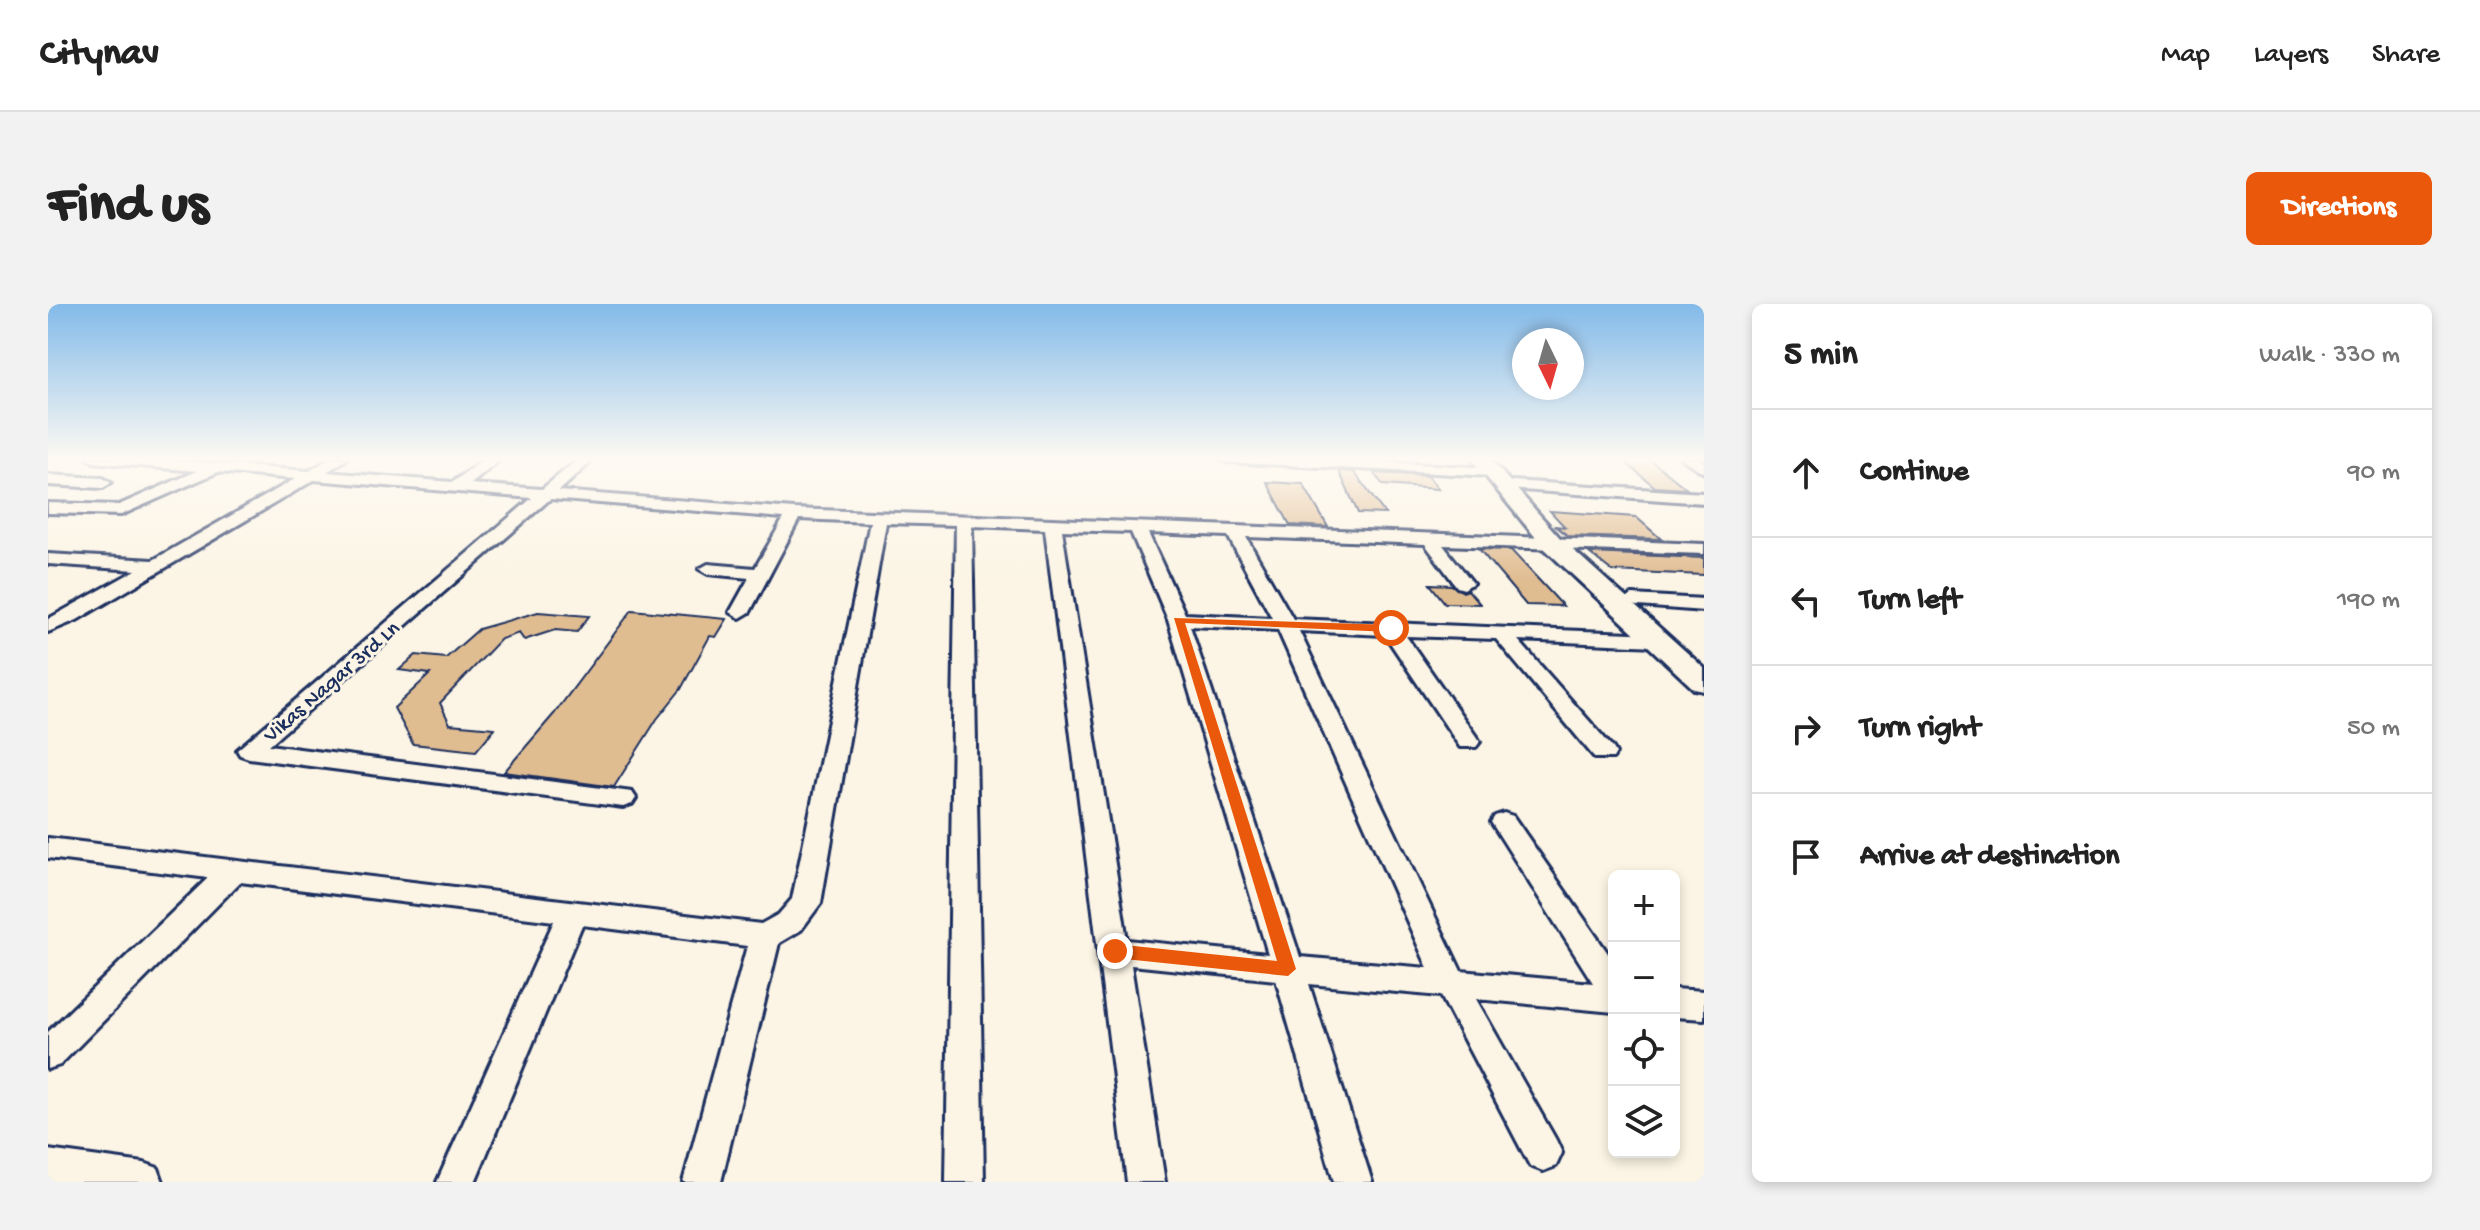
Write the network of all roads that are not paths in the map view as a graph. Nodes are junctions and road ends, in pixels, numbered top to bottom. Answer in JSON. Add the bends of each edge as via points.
{"nodes":[{"id":1,"x":146,"y":499,"type":"edge"},
{"id":2,"x":269,"y":499,"type":"edge"},
{"id":3,"x":541,"y":499,"type":"edge"},
{"id":4,"x":618,"y":499,"type":"edge"},
{"id":5,"x":1519,"y":499,"type":"edge"},
{"id":6,"x":1523,"y":499,"type":"edge"},
{"id":7,"x":48,"y":508,"type":"edge"},
{"id":8,"x":794,"y":514,"type":"junction"},
{"id":9,"x":879,"y":517,"type":"junction"},
{"id":10,"x":964,"y":520,"type":"junction"},
{"id":11,"x":1053,"y":524,"type":"junction"},
{"id":12,"x":1138,"y":529,"type":"junction"},
{"id":13,"x":1235,"y":533,"type":"junction"},
{"id":14,"x":1431,"y":541,"type":"junction"},
{"id":15,"x":1559,"y":544,"type":"junction"},
{"id":16,"x":1704,"y":549,"type":"edge"},
{"id":17,"x":48,"y":559,"type":"edge"},
{"id":18,"x":156,"y":566,"type":"junction"},
{"id":19,"x":708,"y":569,"type":"dead end"},
{"id":20,"x":761,"y":574,"type":"junction"},
{"id":21,"x":1464,"y":583,"type":"dead end"},
{"id":22,"x":1632,"y":601,"type":"junction"},
{"id":23,"x":1704,"y":605,"type":"edge"},
{"id":24,"x":740,"y":612,"type":"dead end"},
{"id":25,"x":1178,"y":620,"type":"junction"},
{"id":26,"x":1285,"y":623,"type":"junction"},
{"id":27,"x":48,"y":626,"type":"edge"},
{"id":28,"x":1391,"y":628,"type":"junction"},
{"id":29,"x":1501,"y":633,"type":"junction"},
{"id":30,"x":1656,"y":640,"type":"junction"},
{"id":31,"x":1704,"y":665,"type":"edge"},
{"id":32,"x":1704,"y":683,"type":"edge"},
{"id":33,"x":1468,"y":742,"type":"dead end"},
{"id":34,"x":1604,"y":753,"type":"dead end"},
{"id":35,"x":623,"y":798,"type":"dead end"},
{"id":36,"x":1504,"y":822,"type":"dead end"},
{"id":37,"x":48,"y":848,"type":"edge"},
{"id":38,"x":234,"y":870,"type":"junction"},
{"id":39,"x":572,"y":914,"type":"junction"},
{"id":40,"x":765,"y":936,"type":"junction"},
{"id":41,"x":1115,"y":951,"type":"junction"},
{"id":42,"x":1288,"y":969,"type":"junction"},
{"id":43,"x":1608,"y":979,"type":"edge"},
{"id":44,"x":1451,"y":984,"type":"junction"},
{"id":45,"x":1608,"y":997,"type":"edge"},
{"id":46,"x":1680,"y":1003,"type":"edge"},
{"id":47,"x":1704,"y":1005,"type":"edge"},
{"id":48,"x":48,"y":1054,"type":"edge"},
{"id":49,"x":1543,"y":1153,"type":"dead end"},
{"id":50,"x":48,"y":1169,"type":"edge"},
{"id":51,"x":144,"y":1182,"type":"edge"},
{"id":52,"x":456,"y":1182,"type":"edge"},
{"id":53,"x":702,"y":1182,"type":"edge"},
{"id":54,"x":965,"y":1182,"type":"edge"},
{"id":55,"x":1146,"y":1182,"type":"edge"},
{"id":56,"x":1353,"y":1182,"type":"edge"}],
"edges":[{"from":1,"to":7,"type":"street","via":[[121,510]]},
{"from":2,"to":18,"type":"street"},
{"from":3,"to":35,"type":"street","name":"Vikas Nagar 3rd Ln","via":[[249,750]]},
{"from":4,"to":8,"type":"street"},
{"from":5,"to":15,"type":"main road"},
{"from":6,"to":15,"type":"main road"},
{"from":8,"to":9,"type":"street"},
{"from":8,"to":20,"type":"street"},
{"from":9,"to":10,"type":"street"},
{"from":9,"to":40,"type":"street","via":[[806,903],[790,922]]},
{"from":10,"to":11,"type":"street"},
{"from":10,"to":54,"type":"street"},
{"from":11,"to":12,"type":"street"},
{"from":11,"to":41,"type":"street"},
{"from":12,"to":13,"type":"street"},
{"from":12,"to":25,"type":"street"},
{"from":13,"to":14,"type":"street"},
{"from":13,"to":26,"type":"street"},
{"from":14,"to":15,"type":"street"},
{"from":14,"to":21,"type":"street"},
{"from":15,"to":16,"type":"street"},
{"from":15,"to":22,"type":"main road"},
{"from":15,"to":30,"type":"main road"},
{"from":17,"to":18,"type":"street"},
{"from":18,"to":27,"type":"street"},
{"from":19,"to":20,"type":"street"},
{"from":20,"to":24,"type":"street"},
{"from":22,"to":23,"type":"street"},
{"from":22,"to":31,"type":"main road"},
{"from":25,"to":26,"type":"street"},
{"from":25,"to":42,"type":"street"},
{"from":26,"to":28,"type":"street"},
{"from":26,"to":44,"type":"street"},
{"from":28,"to":29,"type":"street"},
{"from":28,"to":33,"type":"street"},
{"from":29,"to":30,"type":"street"},
{"from":29,"to":34,"type":"street"},
{"from":30,"to":32,"type":"main road"},
{"from":36,"to":43,"type":"street"},
{"from":37,"to":38,"type":"street"},
{"from":38,"to":39,"type":"street"},
{"from":38,"to":48,"type":"street"},
{"from":39,"to":40,"type":"street"},
{"from":39,"to":52,"type":"street"},
{"from":40,"to":53,"type":"street"},
{"from":41,"to":42,"type":"street"},
{"from":41,"to":55,"type":"street"},
{"from":42,"to":44,"type":"street"},
{"from":42,"to":56,"type":"street"},
{"from":44,"to":45,"type":"street"},
{"from":44,"to":49,"type":"street"},
{"from":46,"to":47,"type":"street"},
{"from":50,"to":51,"type":"street"}]}
